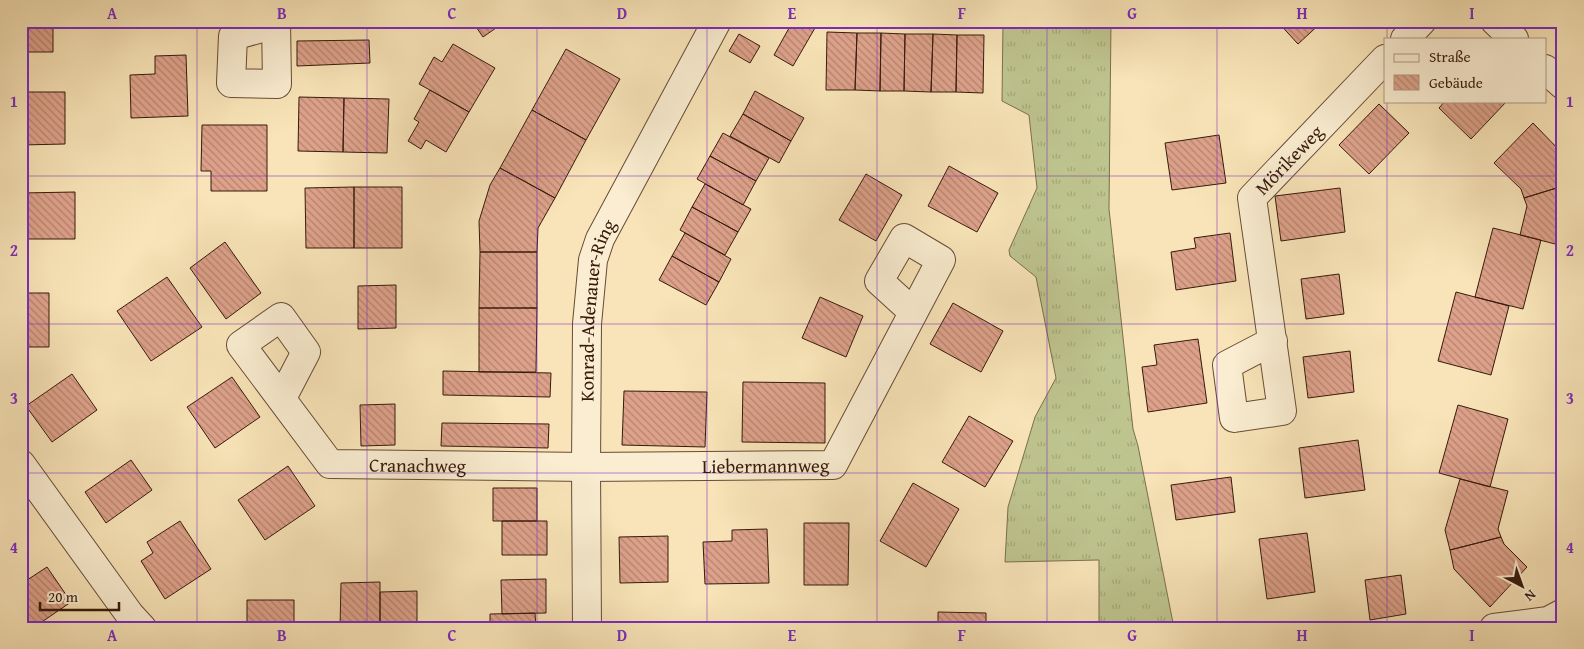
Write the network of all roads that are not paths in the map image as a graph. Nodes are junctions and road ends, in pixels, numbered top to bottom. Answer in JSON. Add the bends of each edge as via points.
{"nodes":[{"id":1,"x":717,"y":21,"type":"edge"},
{"id":2,"x":1422,"y":21,"type":"edge"},
{"id":3,"x":1495,"y":21,"type":"edge"},
{"id":4,"x":1406,"y":38,"type":"edge"},
{"id":5,"x":1513,"y":38,"type":"edge"},
{"id":6,"x":1384,"y":60,"type":"edge"},
{"id":7,"x":1546,"y":70,"type":"edge"},
{"id":8,"x":1563,"y":85,"type":"edge"},
{"id":9,"x":913,"y":312,"type":"dead end"},
{"id":10,"x":1273,"y":341,"type":"dead end"},
{"id":11,"x":282,"y":398,"type":"dead end"},
{"id":12,"x":21,"y":464,"type":"edge"},
{"id":13,"x":586,"y":467,"type":"junction"},
{"id":14,"x":1563,"y":613,"type":"edge"},
{"id":15,"x":142,"y":628,"type":"edge"},
{"id":16,"x":587,"y":628,"type":"edge"},
{"id":17,"x":1494,"y":628,"type":"edge"}],
"edges":[{"from":1,"to":13,"type":"street","name":"Konrad-Adenauer-Ring","via":[[600,239],[593,260],[587,324]]},
{"from":2,"to":4,"type":"street"},
{"from":3,"to":5,"type":"street"},
{"from":6,"to":10,"type":"street","name":"Mörikeweg","via":[[1252,198]]},
{"from":7,"to":8,"type":"street"},
{"from":9,"to":13,"type":"street","name":"Liebermannweg","via":[[833,465]]},
{"from":11,"to":13,"type":"street","name":"Cranachweg","via":[[330,464]]},
{"from":12,"to":15,"type":"street"},
{"from":13,"to":16,"type":"street","name":"Konrad-Adenauer-Ring"},
{"from":14,"to":17,"type":"street","via":[[1548,621]]}]}
